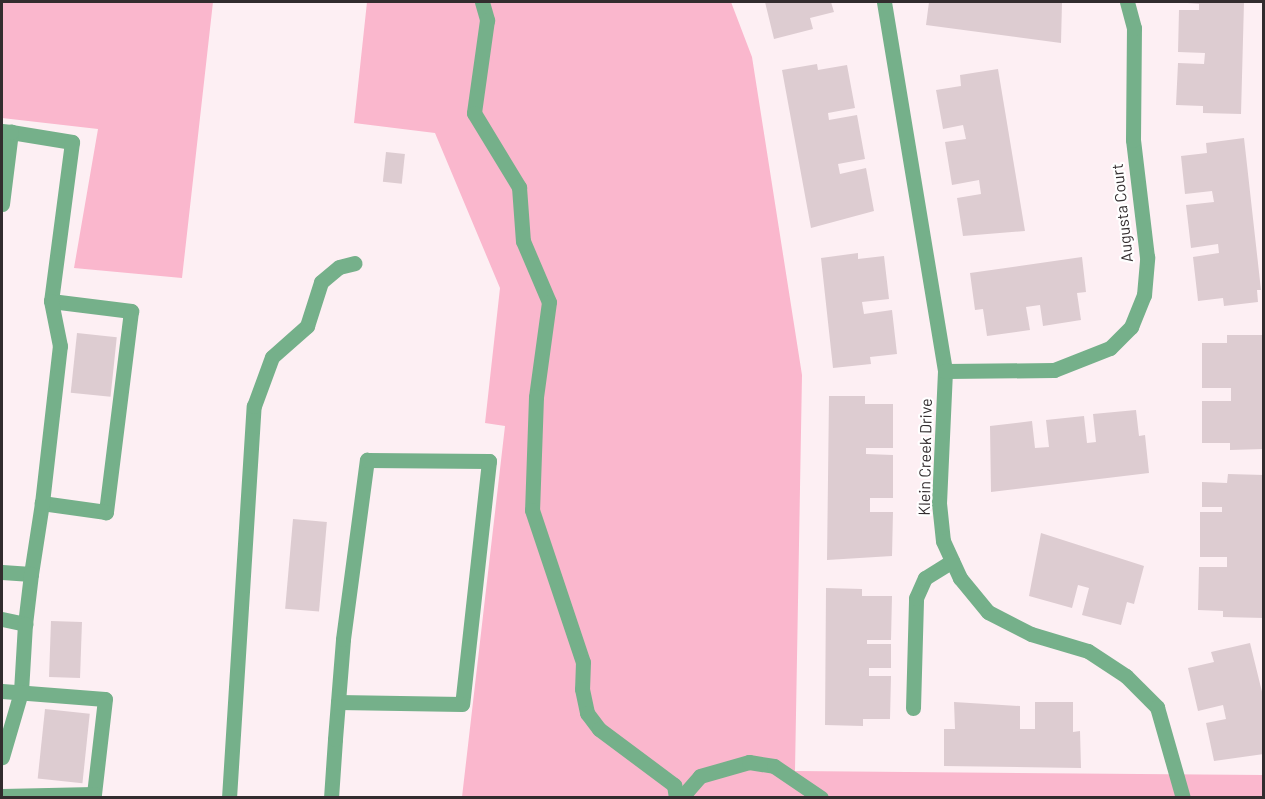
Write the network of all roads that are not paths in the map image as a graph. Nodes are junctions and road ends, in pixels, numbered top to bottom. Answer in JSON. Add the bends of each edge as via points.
{"nodes":[{"id":1,"x":482,"y":2,"type":"edge"},
{"id":2,"x":884,"y":2,"type":"edge"},
{"id":3,"x":1127,"y":2,"type":"edge"},
{"id":4,"x":6,"y":131,"type":"edge"},
{"id":5,"x":2,"y":204,"type":"edge"},
{"id":6,"x":355,"y":263,"type":"dead end"},
{"id":7,"x":51,"y":301,"type":"junction"},
{"id":8,"x":945,"y":371,"type":"junction"},
{"id":9,"x":42,"y":503,"type":"junction"},
{"id":10,"x":952,"y":561,"type":"junction"},
{"id":11,"x":2,"y":572,"type":"edge"},
{"id":12,"x":32,"y":574,"type":"junction"},
{"id":13,"x":2,"y":620,"type":"edge"},
{"id":14,"x":25,"y":624,"type":"junction"},
{"id":15,"x":2,"y":691,"type":"edge"},
{"id":16,"x":21,"y":692,"type":"junction"},
{"id":17,"x":338,"y":702,"type":"junction"},
{"id":18,"x":913,"y":708,"type":"dead end"},
{"id":19,"x":2,"y":757,"type":"edge"},
{"id":20,"x":2,"y":796,"type":"edge"},
{"id":21,"x":229,"y":798,"type":"edge"},
{"id":22,"x":331,"y":798,"type":"edge"},
{"id":23,"x":676,"y":798,"type":"edge"},
{"id":24,"x":681,"y":798,"type":"edge"},
{"id":25,"x":821,"y":798,"type":"edge"},
{"id":26,"x":1183,"y":798,"type":"edge"}],
"edges":[{"from":1,"to":23,"type":"street","via":[[487,20],[474,113],[519,187],[523,241],[549,302],[536,397],[532,510],[583,662],[582,689],[587,713],[599,729],[674,785]]},
{"from":2,"to":8,"type":"street","name":"Klein Creek Drive"},
{"from":3,"to":8,"type":"street","name":"Augusta Court","via":[[1134,28],[1133,140],[1147,257],[1144,295],[1131,327],[1110,348],[1054,370]]},
{"from":4,"to":5,"type":"street"},
{"from":4,"to":7,"type":"street","via":[[72,142]]},
{"from":6,"to":21,"type":"street","via":[[339,267],[321,282],[307,326],[272,357],[254,406]]},
{"from":7,"to":9,"type":"street","via":[[60,346]]},
{"from":7,"to":9,"type":"street","via":[[130,311],[106,512]]},
{"from":8,"to":10,"type":"street","name":"Klein Creek Drive","via":[[939,503],[943,541]]},
{"from":9,"to":12,"type":"street"},
{"from":10,"to":18,"type":"street","via":[[925,578],[916,598]]},
{"from":10,"to":26,"type":"street","name":"Klein Creek Drive","via":[[960,578],[988,612],[1031,634],[1088,651],[1126,676],[1157,707]]},
{"from":11,"to":12,"type":"street"},
{"from":12,"to":14,"type":"street"},
{"from":13,"to":14,"type":"street"},
{"from":14,"to":16,"type":"street"},
{"from":15,"to":16,"type":"street"},
{"from":16,"to":19,"type":"street"},
{"from":16,"to":20,"type":"street","via":[[105,699],[94,794]]},
{"from":17,"to":17,"type":"street","via":[[367,460],[489,461],[462,704]]},
{"from":17,"to":22,"type":"street"},
{"from":24,"to":25,"type":"street","via":[[700,776],[749,762],[774,766]]}]}
